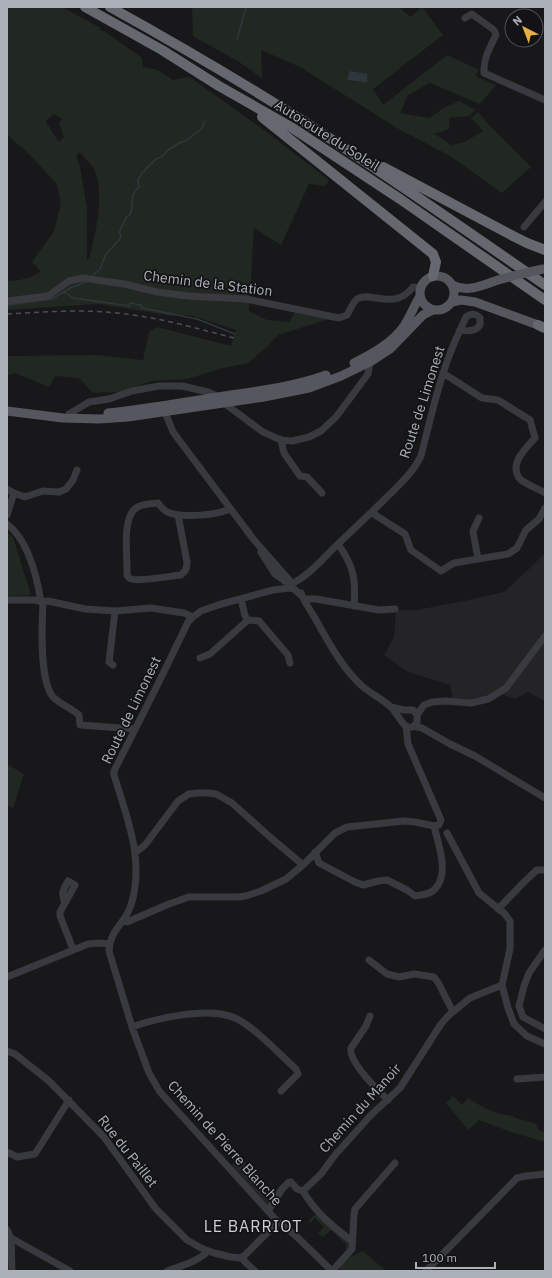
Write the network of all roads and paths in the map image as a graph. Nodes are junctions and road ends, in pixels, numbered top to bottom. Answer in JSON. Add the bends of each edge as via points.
{"nodes":[{"id":1,"x":84,"y":7,"type":"edge"},
{"id":2,"x":110,"y":7,"type":"edge"},
{"id":3,"x":465,"y":18,"type":"dead end"},
{"id":4,"x":219,"y":86,"type":"junction"},
{"id":5,"x":545,"y":100,"type":"edge"},
{"id":6,"x":343,"y":148,"type":"junction"},
{"id":7,"x":545,"y":202,"type":"edge"},
{"id":8,"x":524,"y":227,"type":"dead end"},
{"id":9,"x":545,"y":250,"type":"edge"},
{"id":10,"x":544,"y":269,"type":"edge"},
{"id":11,"x":433,"y":276,"type":"junction"},
{"id":12,"x":452,"y":285,"type":"junction"},
{"id":13,"x":545,"y":285,"type":"edge"},
{"id":14,"x":420,"y":292,"type":"junction"},
{"id":15,"x":545,"y":300,"type":"edge"},
{"id":16,"x":7,"y":301,"type":"edge"},
{"id":17,"x":452,"y":302,"type":"junction"},
{"id":18,"x":433,"y":310,"type":"junction"},
{"id":19,"x":543,"y":327,"type":"edge"},
{"id":20,"x":460,"y":330,"type":"dead end"},
{"id":21,"x":370,"y":362,"type":"junction"},
{"id":22,"x":443,"y":373,"type":"junction"},
{"id":23,"x":221,"y":400,"type":"junction"},
{"id":24,"x":7,"y":406,"type":"edge"},
{"id":25,"x":7,"y":411,"type":"edge"},
{"id":26,"x":165,"y":412,"type":"junction"},
{"id":27,"x":69,"y":414,"type":"junction"},
{"id":28,"x":281,"y":440,"type":"junction"},
{"id":29,"x":77,"y":470,"type":"dead end"},
{"id":30,"x":7,"y":489,"type":"edge"},
{"id":31,"x":14,"y":493,"type":"junction"},
{"id":32,"x":322,"y":493,"type":"dead end"},
{"id":33,"x":545,"y":493,"type":"edge"},
{"id":34,"x":545,"y":508,"type":"edge"},
{"id":35,"x":230,"y":509,"type":"junction"},
{"id":36,"x":372,"y":513,"type":"junction"},
{"id":37,"x":7,"y":515,"type":"edge"},
{"id":38,"x":178,"y":515,"type":"junction"},
{"id":39,"x":479,"y":518,"type":"dead end"},
{"id":40,"x":7,"y":524,"type":"edge"},
{"id":41,"x":254,"y":540,"type":"junction"},
{"id":42,"x":338,"y":544,"type":"junction"},
{"id":43,"x":478,"y":559,"type":"junction"},
{"id":44,"x":293,"y":584,"type":"junction"},
{"id":45,"x":303,"y":598,"type":"junction"},
{"id":46,"x":241,"y":599,"type":"junction"},
{"id":47,"x":7,"y":600,"type":"edge"},
{"id":48,"x":42,"y":602,"type":"junction"},
{"id":49,"x":354,"y":606,"type":"junction"},
{"id":50,"x":395,"y":609,"type":"dead end"},
{"id":51,"x":115,"y":611,"type":"junction"},
{"id":52,"x":193,"y":617,"type":"junction"},
{"id":53,"x":248,"y":620,"type":"junction"},
{"id":54,"x":544,"y":638,"type":"edge"},
{"id":55,"x":200,"y":658,"type":"dead end"},
{"id":56,"x":290,"y":663,"type":"dead end"},
{"id":57,"x":112,"y":665,"type":"dead end"},
{"id":58,"x":454,"y":702,"type":"junction"},
{"id":59,"x":391,"y":708,"type":"junction"},
{"id":60,"x":408,"y":710,"type":"junction"},
{"id":61,"x":418,"y":717,"type":"junction"},
{"id":62,"x":408,"y":725,"type":"junction"},
{"id":63,"x":422,"y":728,"type":"junction"},
{"id":64,"x":135,"y":729,"type":"junction"},
{"id":65,"x":545,"y":798,"type":"edge"},
{"id":66,"x":434,"y":826,"type":"junction"},
{"id":67,"x":447,"y":833,"type":"dead end"},
{"id":68,"x":136,"y":852,"type":"junction"},
{"id":69,"x":316,"y":852,"type":"junction"},
{"id":70,"x":304,"y":865,"type":"junction"},
{"id":71,"x":545,"y":870,"type":"edge"},
{"id":72,"x":65,"y":902,"type":"dead end"},
{"id":73,"x":498,"y":909,"type":"junction"},
{"id":74,"x":124,"y":920,"type":"junction"},
{"id":75,"x":109,"y":944,"type":"junction"},
{"id":76,"x":73,"y":949,"type":"junction"},
{"id":77,"x":545,"y":950,"type":"edge"},
{"id":78,"x":369,"y":960,"type":"dead end"},
{"id":79,"x":7,"y":977,"type":"edge"},
{"id":80,"x":502,"y":985,"type":"junction"},
{"id":81,"x":453,"y":1012,"type":"junction"},
{"id":82,"x":370,"y":1016,"type":"dead end"},
{"id":83,"x":132,"y":1027,"type":"junction"},
{"id":84,"x":545,"y":1029,"type":"edge"},
{"id":85,"x":545,"y":1044,"type":"edge"},
{"id":86,"x":7,"y":1052,"type":"edge"},
{"id":87,"x":545,"y":1077,"type":"edge"},
{"id":88,"x":517,"y":1079,"type":"dead end"},
{"id":89,"x":281,"y":1091,"type":"dead end"},
{"id":90,"x":68,"y":1100,"type":"junction"},
{"id":91,"x":388,"y":1100,"type":"junction"},
{"id":92,"x":9,"y":1153,"type":"dead end"},
{"id":93,"x":395,"y":1163,"type":"dead end"},
{"id":94,"x":545,"y":1174,"type":"edge"},
{"id":95,"x":305,"y":1189,"type":"junction"},
{"id":96,"x":268,"y":1211,"type":"junction"},
{"id":97,"x":278,"y":1222,"type":"junction"},
{"id":98,"x":7,"y":1230,"type":"edge"},
{"id":99,"x":11,"y":1238,"type":"junction"},
{"id":100,"x":352,"y":1241,"type":"junction"},
{"id":101,"x":208,"y":1251,"type":"junction"},
{"id":102,"x":242,"y":1257,"type":"junction"},
{"id":103,"x":12,"y":1271,"type":"edge"},
{"id":104,"x":70,"y":1271,"type":"edge"},
{"id":105,"x":167,"y":1271,"type":"edge"},
{"id":106,"x":255,"y":1271,"type":"edge"},
{"id":107,"x":332,"y":1271,"type":"edge"},
{"id":108,"x":426,"y":1271,"type":"edge"}],
"edges":[{"from":1,"to":4,"type":"highway","name":"Autoroute du Soleil","via":[[162,50]]},
{"from":2,"to":6,"type":"highway","name":"Autoroute du Soleil","via":[[229,75]]},
{"from":3,"to":5,"type":"street","via":[[472,14],[494,30],[496,35],[488,50],[484,73]]},
{"from":4,"to":11,"type":"highway","via":[[274,126],[433,254],[436,262]]},
{"from":4,"to":15,"type":"highway","name":"Autoroute du Soleil","via":[[336,156]]},
{"from":6,"to":9,"type":"highway"},
{"from":6,"to":13,"type":"highway","name":"Autoroute du Soleil"},
{"from":7,"to":8,"type":"street"},
{"from":10,"to":12,"type":"main road","bridge":true,"via":[[476,288],[461,289]]},
{"from":11,"to":12,"type":"main road","via":[[444,277]]},
{"from":11,"to":14,"type":"main road","via":[[425,280]]},
{"from":12,"to":17,"type":"main road"},
{"from":14,"to":16,"type":"street","name":"Chemin de la Station","via":[[413,287],[407,293],[392,299],[358,298],[347,315],[339,318],[246,299],[157,292],[84,278],[69,281],[48,296]]},
{"from":14,"to":18,"type":"main road","via":[[424,305]]},
{"from":14,"to":23,"type":"main road","via":[[408,319],[397,335],[364,358],[321,377]]},
{"from":17,"to":18,"type":"main road","via":[[444,309]]},
{"from":17,"to":19,"type":"main road","via":[[475,302]]},
{"from":18,"to":21,"type":"main road","via":[[424,315],[390,349]]},
{"from":20,"to":22,"type":"street","name":"Route de Limonest"},
{"from":21,"to":23,"type":"main road","via":[[309,388],[270,396]]},
{"from":21,"to":28,"type":"street","via":[[368,374],[330,424],[309,437]]},
{"from":22,"to":33,"type":"street","via":[[482,398],[498,400],[530,420],[535,438],[518,459],[516,470],[521,479]]},
{"from":22,"to":36,"type":"street","name":"Route de Limonest","via":[[417,464]]},
{"from":23,"to":26,"type":"main road"},
{"from":23,"to":27,"type":"main road","via":[[89,415]]},
{"from":23,"to":27,"type":"street","via":[[208,392],[182,386],[159,386],[89,402]]},
{"from":23,"to":28,"type":"street","via":[[263,432]]},
{"from":24,"to":27,"type":"main road"},
{"from":25,"to":26,"type":"main road","via":[[63,418],[100,419],[128,418]]},
{"from":26,"to":35,"type":"street","via":[[173,432]]},
{"from":28,"to":32,"type":"street","via":[[284,453],[300,476],[307,477]]},
{"from":29,"to":31,"type":"street","via":[[66,489],[59,492],[25,496]]},
{"from":30,"to":31,"type":"street"},
{"from":31,"to":37,"type":"street"},
{"from":34,"to":43,"type":"street","via":[[539,519],[526,530],[517,548],[508,554]]},
{"from":35,"to":38,"type":"street","via":[[221,513]]},
{"from":35,"to":41,"type":"street"},
{"from":36,"to":42,"type":"street","name":"Route de Limonest"},
{"from":36,"to":43,"type":"street","via":[[405,534],[411,550],[441,571],[454,563]]},
{"from":38,"to":38,"type":"street","via":[[168,513],[158,503],[134,510],[126,529],[126,575],[129,578],[149,579],[181,575],[184,572],[186,562]]},
{"from":39,"to":43,"type":"street","via":[[473,531]]},
{"from":40,"to":48,"type":"street","via":[[18,535],[25,548]]},
{"from":41,"to":44,"type":"street"},
{"from":41,"to":44,"type":"street","via":[[275,574]]},
{"from":42,"to":44,"type":"street","name":"Route de Limonest"},
{"from":42,"to":49,"type":"street","via":[[350,562],[354,575]]},
{"from":44,"to":45,"type":"street"},
{"from":44,"to":46,"type":"street","name":"Route de Limonest"},
{"from":45,"to":49,"type":"street"},
{"from":45,"to":59,"type":"street","via":[[350,674]]},
{"from":46,"to":52,"type":"street","name":"Route de Limonest","via":[[201,611]]},
{"from":46,"to":53,"type":"street"},
{"from":47,"to":48,"type":"street"},
{"from":48,"to":51,"type":"street"},
{"from":48,"to":64,"type":"street","via":[[43,659],[48,688],[53,697],[79,715],[79,724]]},
{"from":49,"to":50,"type":"street","via":[[379,610]]},
{"from":51,"to":52,"type":"street","via":[[151,608],[184,613]]},
{"from":51,"to":57,"type":"street","via":[[109,662]]},
{"from":52,"to":64,"type":"street","name":"Route de Limonest","via":[[188,622]]},
{"from":53,"to":55,"type":"street","via":[[210,654]]},
{"from":53,"to":56,"type":"street","via":[[259,621],[288,655]]},
{"from":54,"to":58,"type":"street","via":[[506,688],[488,699],[470,703]]},
{"from":58,"to":60,"type":"street","via":[[434,697]]},
{"from":58,"to":61,"type":"street","via":[[428,703]]},
{"from":59,"to":60,"type":"street"},
{"from":59,"to":62,"type":"street"},
{"from":60,"to":61,"type":"street","via":[[415,711]]},
{"from":60,"to":62,"type":"street","via":[[402,713]]},
{"from":61,"to":62,"type":"street","via":[[416,724]]},
{"from":61,"to":63,"type":"street"},
{"from":62,"to":63,"type":"street"},
{"from":62,"to":66,"type":"street","via":[[408,744],[440,817],[441,822]]},
{"from":63,"to":65,"type":"street"},
{"from":64,"to":68,"type":"street","name":"Route de Limonest","via":[[114,775]]},
{"from":66,"to":69,"type":"street","via":[[404,820],[347,827],[335,833]]},
{"from":66,"to":69,"type":"street","via":[[441,849],[441,880],[435,889],[425,894],[415,896],[387,880],[363,885],[355,882],[319,863]]},
{"from":67,"to":73,"type":"street","via":[[479,893]]},
{"from":68,"to":70,"type":"street","via":[[145,845],[178,801],[189,794],[216,794],[232,803]]},
{"from":68,"to":74,"type":"street","name":"Route de Limonest","via":[[135,885]]},
{"from":69,"to":70,"type":"street"},
{"from":70,"to":74,"type":"street","via":[[286,879],[254,894],[237,897],[189,897],[127,922]]},
{"from":71,"to":73,"type":"street","via":[[537,870]]},
{"from":72,"to":76,"type":"street","via":[[60,916]]},
{"from":73,"to":80,"type":"street","via":[[510,921],[510,949]]},
{"from":74,"to":75,"type":"street","name":"Route de Limonest","via":[[116,929]]},
{"from":75,"to":76,"type":"street","via":[[93,943]]},
{"from":75,"to":83,"type":"street","name":"Chemin de Pierre Blanche","via":[[110,956]]},
{"from":76,"to":79,"type":"street"},
{"from":77,"to":84,"type":"street","via":[[529,973],[519,1006],[523,1017]]},
{"from":78,"to":81,"type":"street","via":[[387,974],[399,977],[414,974],[434,977]]},
{"from":80,"to":81,"type":"street","name":"Chemin du Manoir","via":[[470,998]]},
{"from":80,"to":85,"type":"street","via":[[514,1024],[527,1036]]},
{"from":81,"to":91,"type":"street","name":"Chemin du Manoir","via":[[441,1024],[403,1084]]},
{"from":82,"to":91,"type":"street","via":[[350,1053],[364,1075]]},
{"from":83,"to":89,"type":"street","via":[[165,1018],[209,1013],[235,1018],[249,1027],[296,1069],[298,1074]]},
{"from":83,"to":96,"type":"street","name":"Chemin de Pierre Blanche","via":[[149,1073],[160,1092]]},
{"from":86,"to":90,"type":"street","name":"Rue du Paillet","via":[[15,1054],[38,1072]]},
{"from":87,"to":88,"type":"street"},
{"from":90,"to":92,"type":"street","via":[[35,1154],[17,1157]]},
{"from":90,"to":101,"type":"street","name":"Rue du Paillet","via":[[104,1137],[156,1209],[187,1240]]},
{"from":91,"to":95,"type":"street","name":"Chemin du Manoir"},
{"from":93,"to":100,"type":"street","via":[[355,1209]]},
{"from":94,"to":108,"type":"street","via":[[517,1178]]},
{"from":95,"to":96,"type":"street","via":[[298,1189],[289,1182]]},
{"from":95,"to":100,"type":"street","via":[[318,1212]]},
{"from":96,"to":97,"type":"street","name":"Chemin de Pierre Blanche"},
{"from":97,"to":102,"type":"street"},
{"from":97,"to":107,"type":"street","name":"Chemin de Pierre Blanche"},
{"from":98,"to":99,"type":"street"},
{"from":99,"to":103,"type":"street"},
{"from":99,"to":104,"type":"street"},
{"from":100,"to":107,"type":"street","via":[[352,1249]]},
{"from":101,"to":102,"type":"street","name":"Rue du Paillet"},
{"from":101,"to":105,"type":"street"},
{"from":102,"to":106,"type":"street"}]}
